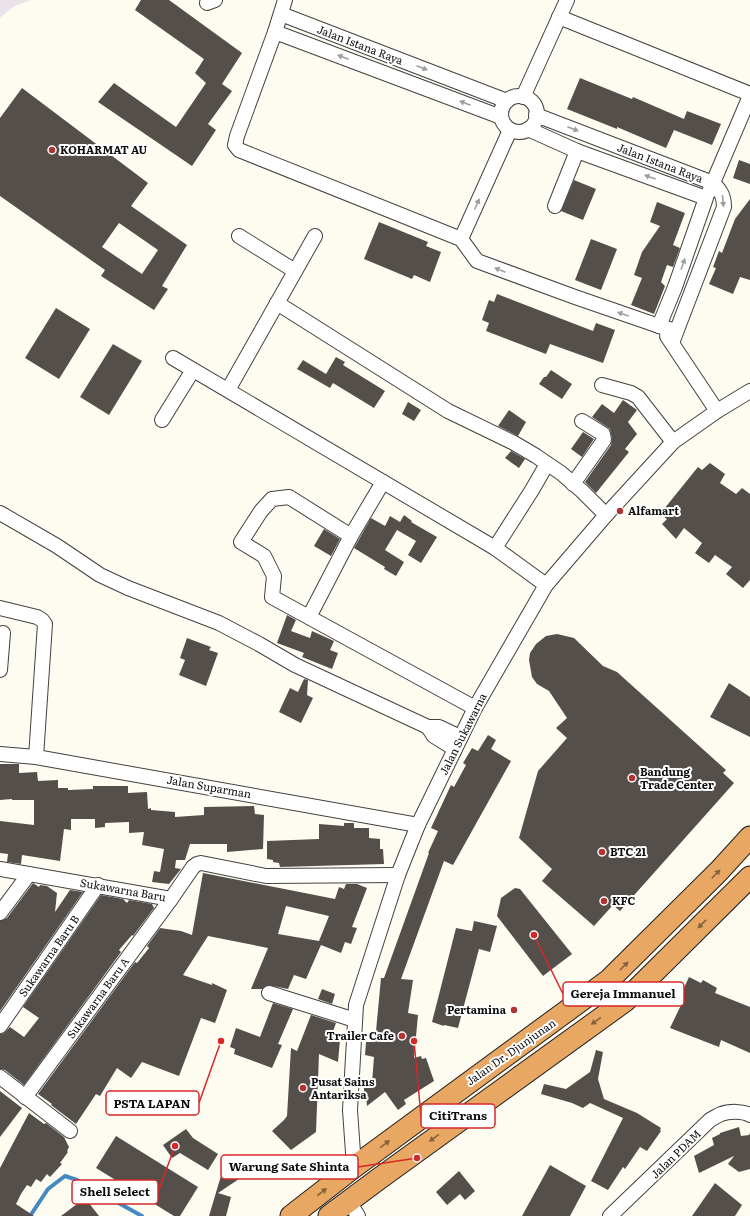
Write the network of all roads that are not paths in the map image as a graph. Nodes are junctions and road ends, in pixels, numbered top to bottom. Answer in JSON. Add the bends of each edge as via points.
{"nodes":[{"id":1,"x":285,"y":0,"type":"edge"},
{"id":2,"x":567,"y":0,"type":"edge"},
{"id":3,"x":281,"y":14,"type":"junction"},
{"id":4,"x":559,"y":18,"type":"junction"},
{"id":5,"x":276,"y":32,"type":"junction"},
{"id":6,"x":750,"y":95,"type":"edge"},
{"id":7,"x":524,"y":97,"type":"junction"},
{"id":8,"x":507,"y":101,"type":"junction"},
{"id":9,"x":536,"y":115,"type":"junction"},
{"id":10,"x":501,"y":117,"type":"junction"},
{"id":11,"x":528,"y":129,"type":"junction"},
{"id":12,"x":510,"y":130,"type":"junction"},
{"id":13,"x":577,"y":151,"type":"junction"},
{"id":14,"x":713,"y":183,"type":"junction"},
{"id":15,"x":706,"y":198,"type":"junction"},
{"id":16,"x":555,"y":206,"type":"dead end"},
{"id":17,"x":240,"y":236,"type":"dead end"},
{"id":18,"x":315,"y":236,"type":"dead end"},
{"id":19,"x":461,"y":239,"type":"junction"},
{"id":20,"x":295,"y":271,"type":"junction"},
{"id":21,"x":675,"y":287,"type":"junction"},
{"id":22,"x":690,"y":292,"type":"junction"},
{"id":23,"x":277,"y":303,"type":"junction"},
{"id":24,"x":659,"y":326,"type":"junction"},
{"id":25,"x":674,"y":337,"type":"junction"},
{"id":26,"x":173,"y":358,"type":"dead end"},
{"id":27,"x":193,"y":370,"type":"junction"},
{"id":28,"x":602,"y":386,"type":"dead end"},
{"id":29,"x":228,"y":390,"type":"junction"},
{"id":30,"x":750,"y":391,"type":"edge"},
{"id":31,"x":717,"y":411,"type":"junction"},
{"id":32,"x":162,"y":420,"type":"dead end"},
{"id":33,"x":582,"y":421,"type":"dead end"},
{"id":34,"x":673,"y":442,"type":"junction"},
{"id":35,"x":547,"y":464,"type":"junction"},
{"id":36,"x":383,"y":482,"type":"junction"},
{"id":37,"x":573,"y":484,"type":"junction"},
{"id":38,"x":0,"y":513,"type":"edge"},
{"id":39,"x":606,"y":515,"type":"junction"},
{"id":40,"x":350,"y":536,"type":"junction"},
{"id":41,"x":495,"y":548,"type":"junction"},
{"id":42,"x":546,"y":585,"type":"junction"},
{"id":43,"x":0,"y":608,"type":"edge"},
{"id":44,"x":309,"y":617,"type":"junction"},
{"id":45,"x":2,"y":633,"type":"dead end"},
{"id":46,"x":0,"y":670,"type":"edge"},
{"id":47,"x":475,"y":708,"type":"junction"},
{"id":48,"x":457,"y":743,"type":"junction"},
{"id":49,"x":0,"y":754,"type":"edge"},
{"id":50,"x":36,"y":757,"type":"junction"},
{"id":51,"x":418,"y":825,"type":"junction"},
{"id":52,"x":750,"y":838,"type":"edge"},
{"id":53,"x":0,"y":869,"type":"edge"},
{"id":54,"x":29,"y":874,"type":"junction"},
{"id":55,"x":398,"y":875,"type":"junction"},
{"id":56,"x":750,"y":877,"type":"edge"},
{"id":57,"x":98,"y":885,"type":"junction"},
{"id":58,"x":170,"y":899,"type":"junction"},
{"id":59,"x":0,"y":913,"type":"edge"},
{"id":60,"x":269,"y":993,"type":"dead end"},
{"id":61,"x":355,"y":1020,"type":"junction"},
{"id":62,"x":0,"y":1026,"type":"edge"},
{"id":63,"x":0,"y":1077,"type":"edge"},
{"id":64,"x":25,"y":1097,"type":"junction"},
{"id":65,"x":750,"y":1115,"type":"edge"},
{"id":66,"x":70,"y":1131,"type":"dead end"},
{"id":67,"x":354,"y":1167,"type":"junction"},
{"id":68,"x":354,"y":1208,"type":"edge"},
{"id":69,"x":291,"y":1216,"type":"edge"},
{"id":70,"x":329,"y":1216,"type":"edge"},
{"id":71,"x":610,"y":1216,"type":"edge"}],
"edges":[{"from":1,"to":3,"type":"street"},
{"from":2,"to":4,"type":"street"},
{"from":3,"to":5,"type":"street"},
{"from":3,"to":8,"type":"street","name":"Jalan Istana Raya","one_way":true},
{"from":4,"to":6,"type":"street"},
{"from":4,"to":7,"type":"street"},
{"from":10,"to":5,"type":"street","name":"Jalan Istana Raya","one_way":true},
{"from":5,"to":19,"type":"street","via":[[237,136],[235,145],[239,150]]},
{"from":6,"to":14,"type":"street"},
{"from":7,"to":8,"type":"street"},
{"from":7,"to":9,"type":"street","via":[[533,104]]},
{"from":8,"to":10,"type":"street"},
{"from":9,"to":11,"type":"street","via":[[535,121]]},
{"from":9,"to":14,"type":"street","name":"Jalan Istana Raya","one_way":true},
{"from":10,"to":12,"type":"street"},
{"from":11,"to":12,"type":"street","via":[[522,132]]},
{"from":11,"to":13,"type":"street","name":"Jalan Istana Raya"},
{"from":19,"to":12,"type":"street","one_way":true},
{"from":15,"to":13,"type":"street","name":"Jalan Istana Raya","one_way":true},
{"from":13,"to":16,"type":"street"},
{"from":14,"to":15,"type":"street"},
{"from":14,"to":22,"type":"street","name":"Jalan Istana Raya","one_way":true,"via":[[724,198],[724,207]]},
{"from":21,"to":15,"type":"street","name":"Jalan Istana Raya","one_way":true},
{"from":17,"to":20,"type":"street"},
{"from":18,"to":20,"type":"street"},
{"from":24,"to":19,"type":"street","one_way":true,"via":[[477,261]]},
{"from":20,"to":23,"type":"street"},
{"from":21,"to":22,"type":"street"},
{"from":21,"to":24,"type":"street","name":"Jalan Istana Raya"},
{"from":22,"to":25,"type":"street","name":"Jalan Istana Raya"},
{"from":23,"to":29,"type":"street"},
{"from":23,"to":35,"type":"street","via":[[448,412],[514,444]]},
{"from":24,"to":25,"type":"street"},
{"from":25,"to":31,"type":"street","via":[[696,382]]},
{"from":26,"to":27,"type":"street"},
{"from":27,"to":29,"type":"street"},
{"from":27,"to":32,"type":"street"},
{"from":28,"to":34,"type":"street","via":[[631,393],[638,398]]},
{"from":29,"to":36,"type":"street"},
{"from":30,"to":31,"type":"street","name":"Jalan Sukawarna"},
{"from":31,"to":34,"type":"street","name":"Jalan Sukawarna"},
{"from":33,"to":37,"type":"street","via":[[603,434],[604,440]]},
{"from":34,"to":39,"type":"street","name":"Jalan Sukawarna"},
{"from":35,"to":37,"type":"street"},
{"from":35,"to":41,"type":"street"},
{"from":36,"to":40,"type":"street"},
{"from":36,"to":41,"type":"street"},
{"from":37,"to":39,"type":"street"},
{"from":38,"to":48,"type":"street","via":[[100,575],[219,623],[295,666],[428,727],[439,727]]},
{"from":39,"to":42,"type":"street","name":"Jalan Sukawarna"},
{"from":40,"to":44,"type":"street"},
{"from":40,"to":44,"type":"street","via":[[289,497],[272,499],[241,542],[264,556],[274,576],[272,597]]},
{"from":41,"to":42,"type":"street"},
{"from":42,"to":47,"type":"street","name":"Jalan Sukawarna"},
{"from":43,"to":50,"type":"street","via":[[37,617],[45,624]]},
{"from":44,"to":47,"type":"street"},
{"from":45,"to":46,"type":"street"},
{"from":47,"to":48,"type":"street","name":"Jalan Sukawarna"},
{"from":48,"to":51,"type":"street","name":"Jalan Sukawarna"},
{"from":49,"to":50,"type":"street","name":"Jalan Suparman"},
{"from":50,"to":51,"type":"street","name":"Jalan Suparman"},
{"from":51,"to":55,"type":"street","name":"Jalan Sukawarna"},
{"from":67,"to":52,"type":"highway","name":"Jalan Dr. Djunjunan","one_way":true,"via":[[609,980]]},
{"from":53,"to":54,"type":"street","name":"Sukawarna Baru"},
{"from":54,"to":57,"type":"street","name":"Sukawarna Baru"},
{"from":54,"to":59,"type":"street"},
{"from":55,"to":58,"type":"street","name":"Sukawarna Baru","via":[[266,876],[201,863],[193,867]]},
{"from":55,"to":61,"type":"street","name":"Jalan Sukawarna","via":[[356,1005]]},
{"from":56,"to":68,"type":"highway","one_way":true,"via":[[625,1001]]},
{"from":57,"to":58,"type":"street","name":"Sukawarna Baru"},
{"from":57,"to":62,"type":"street","name":"Sukawarna Baru B"},
{"from":58,"to":64,"type":"street","name":"Sukawarna Baru A"},
{"from":60,"to":61,"type":"street"},
{"from":61,"to":67,"type":"street","name":"Jalan Sukawarna","via":[[350,1110]]},
{"from":63,"to":64,"type":"street"},
{"from":64,"to":66,"type":"street"},
{"from":65,"to":71,"type":"street","name":"Jalan PDAM","via":[[730,1112],[710,1120]]},
{"from":69,"to":67,"type":"highway","name":"Jalan Dr. Djunjunan","one_way":true},
{"from":68,"to":70,"type":"highway"}]}
